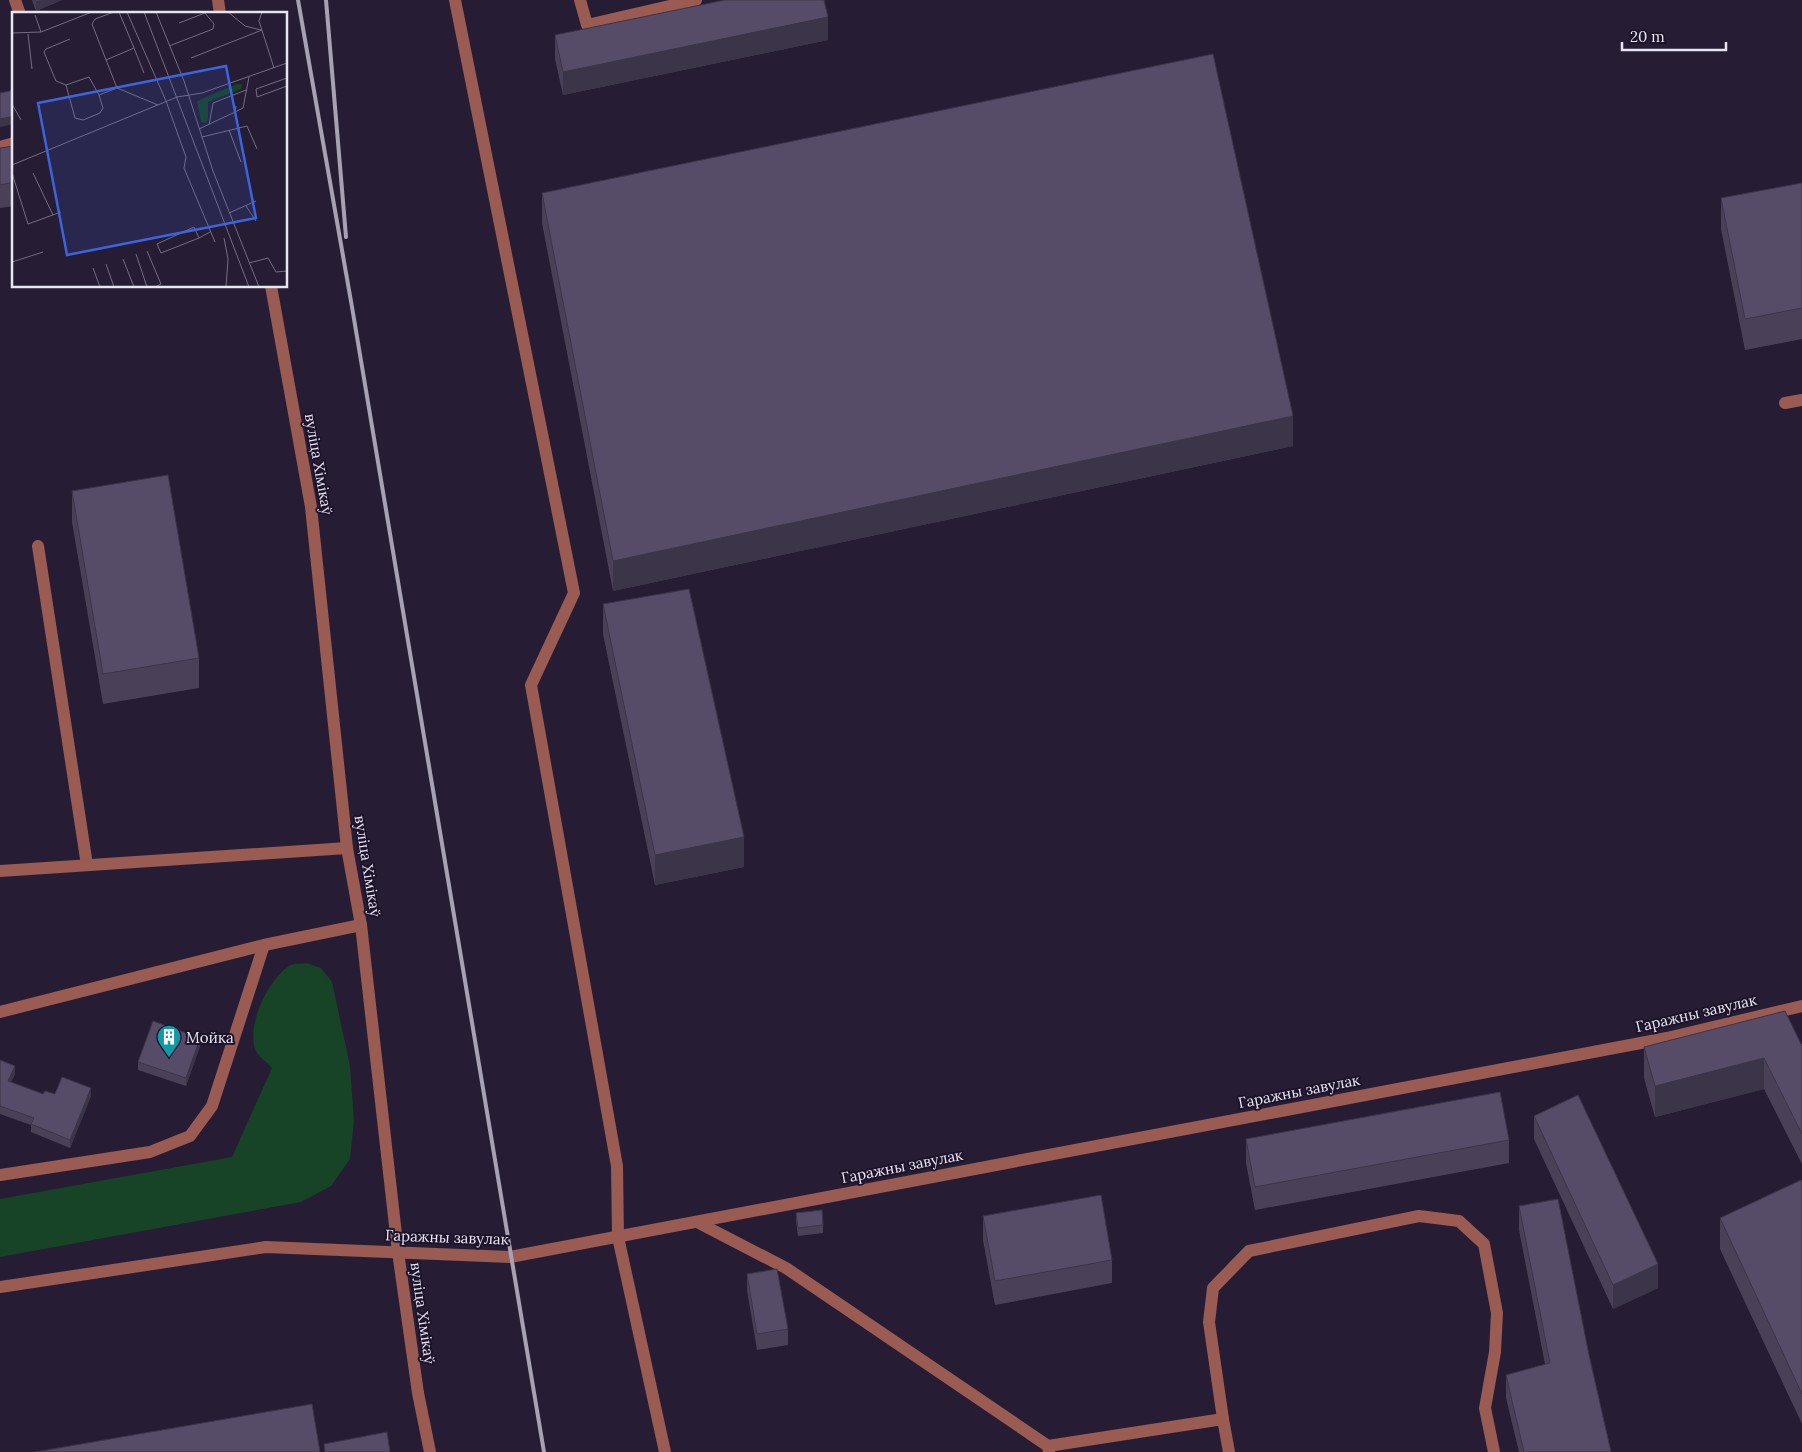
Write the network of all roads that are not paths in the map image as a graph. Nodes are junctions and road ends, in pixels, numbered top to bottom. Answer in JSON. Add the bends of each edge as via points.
{"nodes":[{"id":1,"x":15,"y":0,"type":"edge"},
{"id":2,"x":455,"y":0,"type":"edge"},
{"id":3,"x":580,"y":0,"type":"edge"},
{"id":4,"x":696,"y":0,"type":"edge"},
{"id":5,"x":19,"y":12,"type":"edge"},
{"id":6,"x":271,"y":288,"type":"edge"},
{"id":7,"x":1802,"y":400,"type":"edge"},
{"id":8,"x":1785,"y":403,"type":"dead end"},
{"id":9,"x":38,"y":546,"type":"dead end"},
{"id":10,"x":347,"y":848,"type":"junction"},
{"id":11,"x":87,"y":865,"type":"junction"},
{"id":12,"x":0,"y":871,"type":"edge"},
{"id":13,"x":361,"y":926,"type":"junction"},
{"id":14,"x":264,"y":945,"type":"junction"},
{"id":15,"x":1802,"y":1006,"type":"edge"},
{"id":16,"x":0,"y":1012,"type":"edge"},
{"id":17,"x":0,"y":1175,"type":"edge"},
{"id":18,"x":697,"y":1222,"type":"junction"},
{"id":19,"x":618,"y":1237,"type":"junction"},
{"id":20,"x":398,"y":1252,"type":"junction"},
{"id":21,"x":0,"y":1287,"type":"edge"},
{"id":22,"x":1223,"y":1419,"type":"junction"},
{"id":23,"x":1049,"y":1449,"type":"edge"},
{"id":24,"x":430,"y":1452,"type":"edge"},
{"id":25,"x":665,"y":1452,"type":"edge"},
{"id":26,"x":1229,"y":1452,"type":"edge"},
{"id":27,"x":1494,"y":1452,"type":"edge"}],
"edges":[{"from":1,"to":5,"type":"street"},
{"from":2,"to":19,"type":"street","via":[[574,592],[531,685],[617,1166]]},
{"from":3,"to":4,"type":"street","via":[[587,25]]},
{"from":6,"to":10,"type":"street","name":"вуліца Хімікаў","via":[[311,507]]},
{"from":7,"to":8,"type":"street"},
{"from":9,"to":11,"type":"street"},
{"from":10,"to":11,"type":"street"},
{"from":10,"to":13,"type":"street","name":"вуліца Хімікаў"},
{"from":11,"to":12,"type":"street"},
{"from":13,"to":14,"type":"street"},
{"from":13,"to":20,"type":"street","name":"вуліца Хімікаў"},
{"from":14,"to":16,"type":"street"},
{"from":14,"to":17,"type":"street","via":[[212,1106],[190,1136],[150,1152]]},
{"from":15,"to":18,"type":"street","name":"Гаражны завулак","via":[[1667,1038]]},
{"from":18,"to":19,"type":"street","name":"Гаражны завулак"},
{"from":18,"to":23,"type":"street","via":[[786,1268]]},
{"from":19,"to":20,"type":"street","name":"Гаражны завулак","via":[[510,1257]]},
{"from":19,"to":25,"type":"street"},
{"from":20,"to":21,"type":"street","name":"Гаражны завулак","via":[[266,1247]]},
{"from":20,"to":24,"type":"street","name":"вуліца Хімікаў","via":[[418,1393]]},
{"from":22,"to":23,"type":"street"},
{"from":22,"to":26,"type":"street"},
{"from":22,"to":27,"type":"street","via":[[1209,1322],[1213,1288],[1249,1251],[1419,1216],[1459,1221],[1484,1244],[1498,1313],[1485,1408]]}]}
